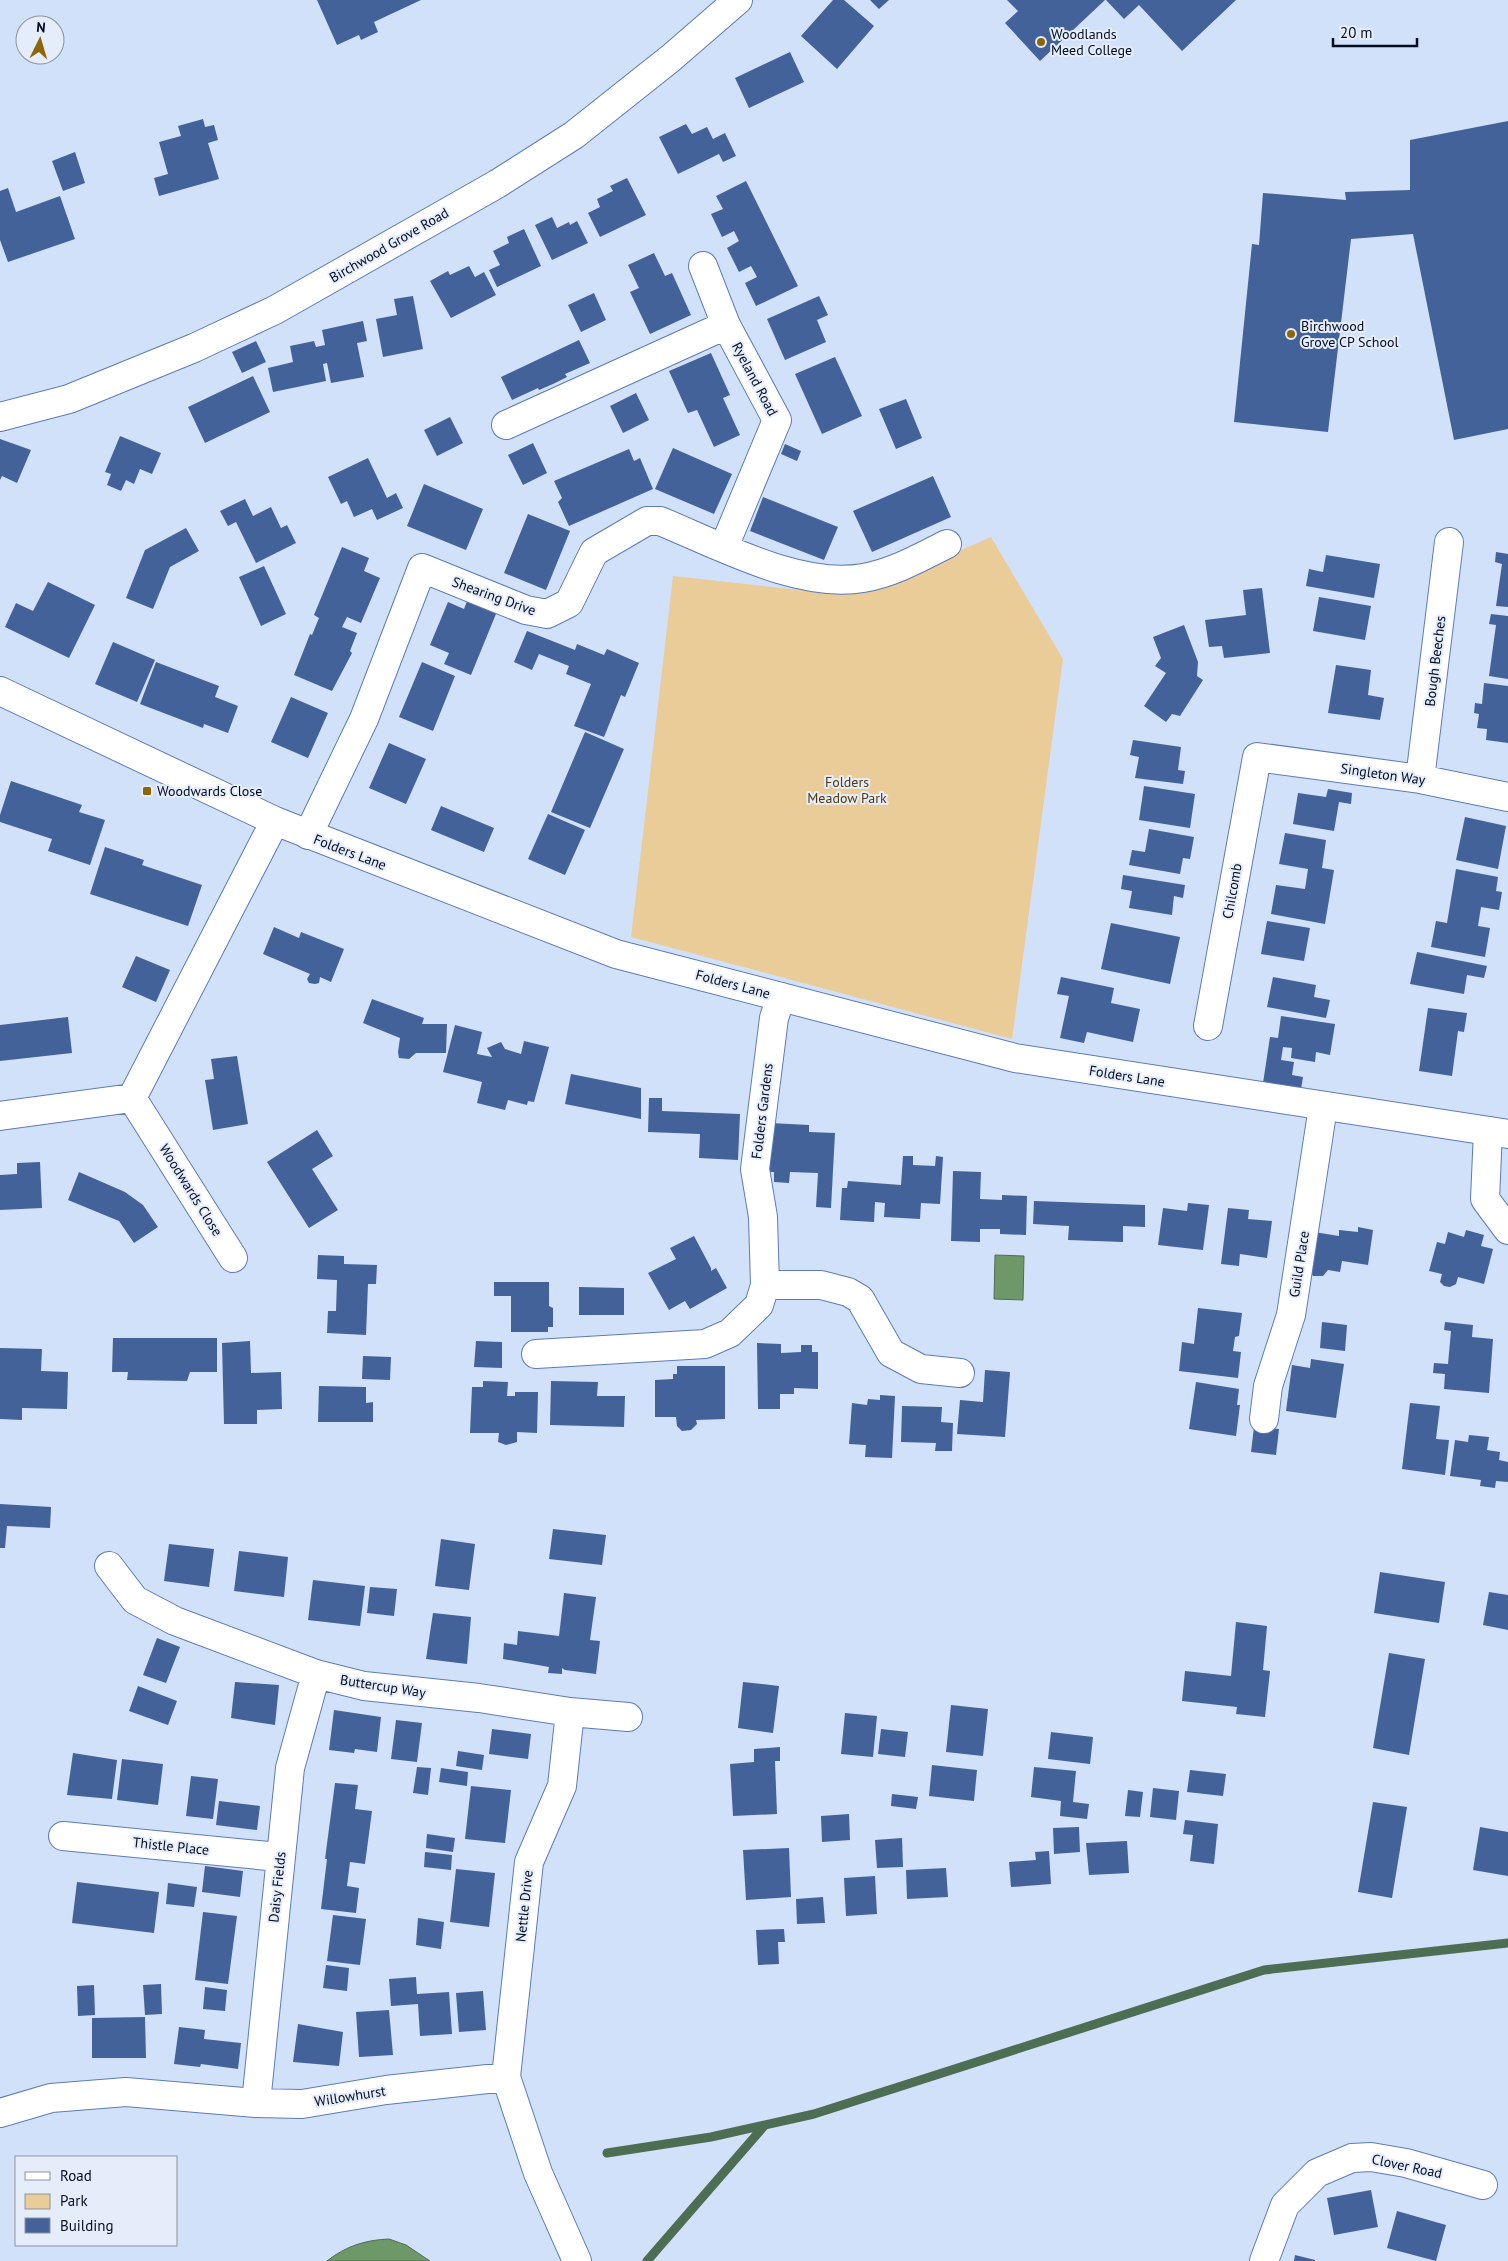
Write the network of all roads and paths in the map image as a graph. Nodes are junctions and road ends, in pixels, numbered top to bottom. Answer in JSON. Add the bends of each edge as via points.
{"nodes":[{"id":1,"x":738,"y":0,"type":"edge"},
{"id":2,"x":703,"y":266,"type":"dead end"},
{"id":3,"x":726,"y":325,"type":"junction"},
{"id":4,"x":0,"y":417,"type":"edge"},
{"id":5,"x":506,"y":425,"type":"dead end"},
{"id":6,"x":1449,"y":542,"type":"dead end"},
{"id":7,"x":947,"y":544,"type":"dead end"},
{"id":8,"x":724,"y":547,"type":"junction"},
{"id":9,"x":0,"y":691,"type":"edge"},
{"id":10,"x":1257,"y":757,"type":"joint"},
{"id":11,"x":1420,"y":779,"type":"junction"},
{"id":12,"x":1508,"y":797,"type":"edge"},
{"id":13,"x":274,"y":821,"type":"junction"},
{"id":14,"x":308,"y":835,"type":"junction"},
{"id":15,"x":781,"y":997,"type":"junction"},
{"id":16,"x":1208,"y":1026,"type":"dead end"},
{"id":17,"x":132,"y":1098,"type":"junction"},
{"id":18,"x":1323,"y":1106,"type":"junction"},
{"id":19,"x":0,"y":1116,"type":"edge"},
{"id":20,"x":1498,"y":1132,"type":"edge"},
{"id":21,"x":1508,"y":1230,"type":"edge"},
{"id":22,"x":233,"y":1258,"type":"dead end"},
{"id":23,"x":765,"y":1286,"type":"junction"},
{"id":24,"x":536,"y":1354,"type":"dead end"},
{"id":25,"x":960,"y":1373,"type":"dead end"},
{"id":26,"x":1264,"y":1419,"type":"dead end"},
{"id":27,"x":109,"y":1566,"type":"dead end"},
{"id":28,"x":316,"y":1674,"type":"junction"},
{"id":29,"x":570,"y":1712,"type":"junction"},
{"id":30,"x":628,"y":1717,"type":"dead end"},
{"id":31,"x":63,"y":1836,"type":"dead end"},
{"id":32,"x":279,"y":1857,"type":"junction"},
{"id":33,"x":506,"y":2077,"type":"junction"},
{"id":34,"x":256,"y":2103,"type":"junction"},
{"id":35,"x":0,"y":2113,"type":"edge"},
{"id":36,"x":1483,"y":2185,"type":"dead end"},
{"id":37,"x":577,"y":2261,"type":"edge"},
{"id":38,"x":1264,"y":2261,"type":"edge"}],
"edges":[{"from":1,"to":4,"type":"street","name":"Birchwood Grove Road","via":[[574,135],[497,184],[275,310],[194,348],[70,399]]},
{"from":2,"to":3,"type":"street","name":"Ryeland Road"},
{"from":3,"to":5,"type":"street"},
{"from":3,"to":8,"type":"street","name":"Ryeland Road","via":[[777,420]]},
{"from":6,"to":11,"type":"street","name":"Bough Beeches"},
{"from":7,"to":8,"type":"street","name":"Shearing Drive","via":[[904,566],[863,578],[821,579],[785,573]]},
{"from":8,"to":14,"type":"street","name":"Shearing Drive","via":[[660,521],[647,521],[594,552],[569,603],[547,614],[526,610],[422,568],[364,719]]},
{"from":9,"to":13,"type":"street","name":"Folders Lane"},
{"from":10,"to":11,"type":"street","name":"Singleton Way"},
{"from":10,"to":16,"type":"street","name":"Chilcomb"},
{"from":11,"to":12,"type":"street","name":"Singleton Way"},
{"from":13,"to":14,"type":"street","name":"Folders Lane"},
{"from":13,"to":17,"type":"street"},
{"from":14,"to":15,"type":"street","name":"Folders Lane","via":[[616,954]]},
{"from":15,"to":18,"type":"street","name":"Folders Lane","via":[[1015,1058]]},
{"from":15,"to":23,"type":"street","name":"Folders Gardens","via":[[774,1018],[754,1169],[763,1217]]},
{"from":17,"to":19,"type":"street"},
{"from":17,"to":22,"type":"street","name":"Woodwards Close"},
{"from":18,"to":20,"type":"street","name":"Folders Lane"},
{"from":18,"to":26,"type":"street","name":"Guild Place","via":[[1291,1314],[1268,1386]]},
{"from":20,"to":21,"type":"street","via":[[1484,1199]]},
{"from":23,"to":24,"type":"street","name":"Folders Gardens","via":[[759,1305],[730,1332],[706,1344]]},
{"from":23,"to":25,"type":"street","via":[[821,1285],[848,1292],[860,1299],[891,1353],[921,1369]]},
{"from":27,"to":28,"type":"street","name":"Buttercup Way","via":[[136,1600],[175,1621]]},
{"from":28,"to":29,"type":"street","name":"Buttercup Way","via":[[364,1686]]},
{"from":28,"to":32,"type":"street","name":"Daisy Fields","via":[[290,1768]]},
{"from":29,"to":30,"type":"street","name":"Buttercup Way"},
{"from":29,"to":33,"type":"street","name":"Nettle Drive","via":[[562,1786],[529,1862]]},
{"from":31,"to":32,"type":"street","name":"Thistle Place"},
{"from":32,"to":34,"type":"street","name":"Daisy Fields"},
{"from":33,"to":34,"type":"street","name":"Willowhurst","via":[[386,2090],[302,2104]]},
{"from":33,"to":37,"type":"street","via":[[538,2173]]},
{"from":34,"to":35,"type":"street","name":"Willowhurst","via":[[126,2092],[51,2098]]},
{"from":36,"to":38,"type":"street","name":"Clover Road","via":[[1406,2163],[1371,2157],[1352,2158],[1317,2173],[1285,2205]]}]}
